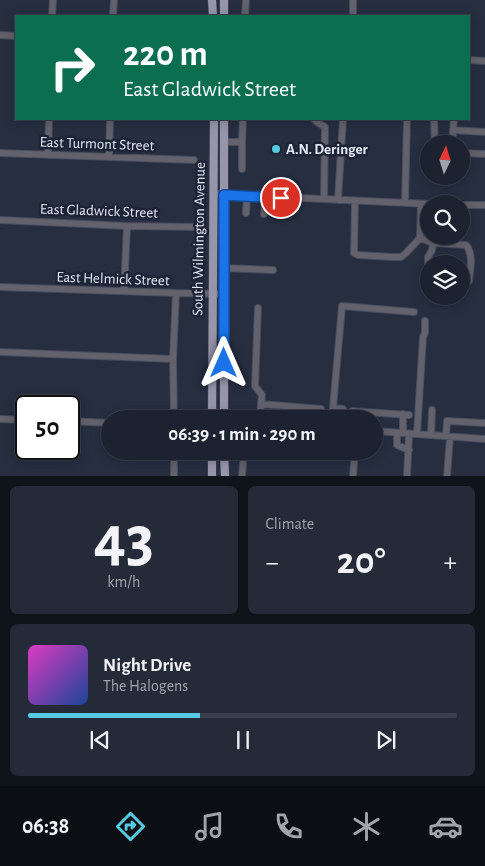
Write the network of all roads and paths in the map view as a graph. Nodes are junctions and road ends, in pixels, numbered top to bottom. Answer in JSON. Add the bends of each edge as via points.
{"nodes":[{"id":1,"x":53,"y":0,"type":"edge"},
{"id":2,"x":114,"y":0,"type":"edge"},
{"id":3,"x":212,"y":0,"type":"edge"},
{"id":4,"x":224,"y":0,"type":"edge"},
{"id":5,"x":246,"y":0,"type":"edge"},
{"id":6,"x":353,"y":0,"type":"edge"},
{"id":7,"x":52,"y":15,"type":"edge"},
{"id":8,"x":113,"y":15,"type":"edge"},
{"id":9,"x":213,"y":15,"type":"edge"},
{"id":10,"x":224,"y":15,"type":"edge"},
{"id":11,"x":245,"y":15,"type":"edge"},
{"id":12,"x":353,"y":15,"type":"edge"},
{"id":13,"x":0,"y":35,"type":"edge"},
{"id":14,"x":15,"y":36,"type":"edge"},
{"id":15,"x":470,"y":60,"type":"edge"},
{"id":16,"x":485,"y":61,"type":"edge"},
{"id":17,"x":49,"y":120,"type":"edge"},
{"id":18,"x":110,"y":120,"type":"edge"},
{"id":19,"x":214,"y":120,"type":"edge"},
{"id":20,"x":224,"y":120,"type":"edge"},
{"id":21,"x":243,"y":120,"type":"edge"},
{"id":22,"x":315,"y":120,"type":"edge"},
{"id":23,"x":343,"y":120,"type":"edge"},
{"id":24,"x":407,"y":120,"type":"edge"},
{"id":25,"x":434,"y":120,"type":"edge"},
{"id":26,"x":454,"y":120,"type":"edge"},
{"id":27,"x":453,"y":130,"type":"junction"},
{"id":28,"x":485,"y":132,"type":"edge"},
{"id":29,"x":434,"y":135,"type":"edge"},
{"id":30,"x":453,"y":135,"type":"edge"},
{"id":31,"x":225,"y":142,"type":"junction"},
{"id":32,"x":242,"y":142,"type":"junction"},
{"id":33,"x":0,"y":153,"type":"edge"},
{"id":34,"x":470,"y":153,"type":"edge"},
{"id":35,"x":485,"y":154,"type":"edge"},
{"id":36,"x":48,"y":155,"type":"junction"},
{"id":37,"x":109,"y":156,"type":"junction"},
{"id":38,"x":194,"y":160,"type":"dead end"},
{"id":39,"x":242,"y":169,"type":"dead end"},
{"id":40,"x":214,"y":194,"type":"junction"},
{"id":41,"x":224,"y":195,"type":"junction"},
{"id":42,"x":247,"y":196,"type":"junction"},
{"id":43,"x":265,"y":197,"type":"junction"},
{"id":44,"x":324,"y":199,"type":"junction"},
{"id":45,"x":338,"y":200,"type":"junction"},
{"id":46,"x":355,"y":201,"type":"junction"},
{"id":47,"x":405,"y":203,"type":"junction"},
{"id":48,"x":420,"y":204,"type":"edge"},
{"id":49,"x":470,"y":205,"type":"edge"},
{"id":50,"x":485,"y":205,"type":"edge"},
{"id":51,"x":246,"y":213,"type":"dead end"},
{"id":52,"x":264,"y":214,"type":"dead end"},
{"id":53,"x":0,"y":220,"type":"edge"},
{"id":54,"x":127,"y":226,"type":"junction"},
{"id":55,"x":197,"y":227,"type":"dead end"},
{"id":56,"x":420,"y":238,"type":"edge"},
{"id":57,"x":224,"y":268,"type":"junction"},
{"id":58,"x":273,"y":270,"type":"dead end"},
{"id":59,"x":0,"y":287,"type":"edge"},
{"id":60,"x":124,"y":292,"type":"junction"},
{"id":61,"x":176,"y":293,"type":"junction"},
{"id":62,"x":212,"y":294,"type":"junction"},
{"id":63,"x":224,"y":294,"type":"junction"},
{"id":64,"x":258,"y":308,"type":"dead end"},
{"id":65,"x":414,"y":312,"type":"dead end"},
{"id":66,"x":425,"y":321,"type":"dead end"},
{"id":67,"x":0,"y":352,"type":"edge"},
{"id":68,"x":173,"y":359,"type":"junction"},
{"id":69,"x":261,"y":404,"type":"junction"},
{"id":70,"x":333,"y":408,"type":"joint"},
{"id":71,"x":174,"y":410,"type":"edge"},
{"id":72,"x":212,"y":410,"type":"edge"},
{"id":73,"x":224,"y":410,"type":"edge"},
{"id":74,"x":261,"y":410,"type":"edge"},
{"id":75,"x":321,"y":410,"type":"edge"},
{"id":76,"x":342,"y":410,"type":"edge"},
{"id":77,"x":432,"y":410,"type":"dead end"},
{"id":78,"x":383,"y":413,"type":"edge"},
{"id":79,"x":0,"y":419,"type":"edge"},
{"id":80,"x":15,"y":420,"type":"edge"},
{"id":81,"x":80,"y":422,"type":"edge"},
{"id":82,"x":101,"y":423,"type":"edge"},
{"id":83,"x":485,"y":423,"type":"edge"},
{"id":84,"x":383,"y":432,"type":"edge"},
{"id":85,"x":407,"y":434,"type":"junction"},
{"id":86,"x":431,"y":435,"type":"junction"},
{"id":87,"x":448,"y":437,"type":"junction"},
{"id":88,"x":485,"y":439,"type":"edge"},
{"id":89,"x":409,"y":450,"type":"junction"},
{"id":90,"x":174,"y":460,"type":"edge"},
{"id":91,"x":212,"y":460,"type":"edge"},
{"id":92,"x":224,"y":460,"type":"edge"},
{"id":93,"x":243,"y":460,"type":"edge"},
{"id":94,"x":354,"y":460,"type":"edge"},
{"id":95,"x":174,"y":476,"type":"edge"},
{"id":96,"x":212,"y":476,"type":"edge"},
{"id":97,"x":224,"y":476,"type":"edge"},
{"id":98,"x":242,"y":476,"type":"edge"},
{"id":99,"x":353,"y":476,"type":"edge"},
{"id":100,"x":407,"y":476,"type":"edge"},
{"id":101,"x":447,"y":476,"type":"edge"}],
"edges":[{"from":1,"to":7,"type":"street"},
{"from":2,"to":8,"type":"street"},
{"from":3,"to":9,"type":"main road"},
{"from":4,"to":10,"type":"main road"},
{"from":5,"to":11,"type":"street"},
{"from":6,"to":12,"type":"street"},
{"from":13,"to":14,"type":"street"},
{"from":15,"to":16,"type":"street"},
{"from":17,"to":36,"type":"street"},
{"from":18,"to":37,"type":"street"},
{"from":19,"to":40,"type":"main road","name":"South Wilmington Avenue"},
{"from":20,"to":31,"type":"main road","name":"South Wilmington Avenue"},
{"from":21,"to":32,"type":"street"},
{"from":22,"to":44,"type":"street","via":[[325,128]]},
{"from":23,"to":45,"type":"street"},
{"from":24,"to":47,"type":"street"},
{"from":25,"to":29,"type":"street"},
{"from":26,"to":27,"type":"street"},
{"from":27,"to":28,"type":"street"},
{"from":27,"to":30,"type":"street"},
{"from":31,"to":32,"type":"street"},
{"from":31,"to":41,"type":"main road","name":"South Wilmington Avenue"},
{"from":32,"to":39,"type":"street"},
{"from":33,"to":36,"type":"street","name":"East Turmont Street"},
{"from":34,"to":35,"type":"street"},
{"from":36,"to":37,"type":"street","name":"East Turmont Street"},
{"from":37,"to":38,"type":"street","name":"East Turmont Street"},
{"from":40,"to":41,"type":"street"},
{"from":40,"to":62,"type":"main road","name":"South Wilmington Avenue"},
{"from":41,"to":42,"type":"street"},
{"from":41,"to":57,"type":"main road","name":"South Wilmington Avenue"},
{"from":42,"to":43,"type":"street"},
{"from":42,"to":51,"type":"street"},
{"from":43,"to":44,"type":"street"},
{"from":43,"to":52,"type":"street"},
{"from":44,"to":45,"type":"street"},
{"from":45,"to":46,"type":"street"},
{"from":46,"to":47,"type":"street"},
{"from":46,"to":56,"type":"street","via":[[354,253],[401,256]]},
{"from":47,"to":48,"type":"street"},
{"from":49,"to":50,"type":"street"},
{"from":53,"to":54,"type":"street","name":"East Gladwick Street"},
{"from":54,"to":55,"type":"street","name":"East Gladwick Street"},
{"from":54,"to":60,"type":"street"},
{"from":57,"to":58,"type":"street"},
{"from":57,"to":63,"type":"main road","name":"South Wilmington Avenue"},
{"from":59,"to":60,"type":"street","name":"East Helmick Street"},
{"from":60,"to":61,"type":"street","name":"East Helmick Street"},
{"from":61,"to":62,"type":"street","name":"East Helmick Street"},
{"from":61,"to":68,"type":"street"},
{"from":62,"to":63,"type":"street","name":"East Helmick Street"},
{"from":62,"to":72,"type":"main road","name":"South Wilmington Avenue"},
{"from":63,"to":73,"type":"main road","name":"South Wilmington Avenue"},
{"from":64,"to":69,"type":"street","via":[[255,386],[262,395]]},
{"from":65,"to":70,"type":"street","via":[[342,306]]},
{"from":66,"to":85,"type":"street"},
{"from":67,"to":68,"type":"street"},
{"from":68,"to":71,"type":"street"},
{"from":69,"to":74,"type":"street"},
{"from":69,"to":75,"type":"street"},
{"from":70,"to":76,"type":"street"},
{"from":77,"to":86,"type":"street"},
{"from":78,"to":85,"type":"street","via":[[406,414]]},
{"from":79,"to":80,"type":"street"},
{"from":81,"to":82,"type":"street"},
{"from":83,"to":87,"type":"street","via":[[447,421]]},
{"from":84,"to":85,"type":"street"},
{"from":85,"to":86,"type":"street"},
{"from":85,"to":89,"type":"street"},
{"from":85,"to":89,"type":"street","via":[[397,445]]},
{"from":86,"to":87,"type":"street"},
{"from":87,"to":88,"type":"street"},
{"from":87,"to":101,"type":"street"},
{"from":89,"to":100,"type":"street"},
{"from":90,"to":95,"type":"street"},
{"from":91,"to":96,"type":"main road"},
{"from":92,"to":97,"type":"main road"},
{"from":93,"to":98,"type":"street"},
{"from":94,"to":99,"type":"street"}]}
